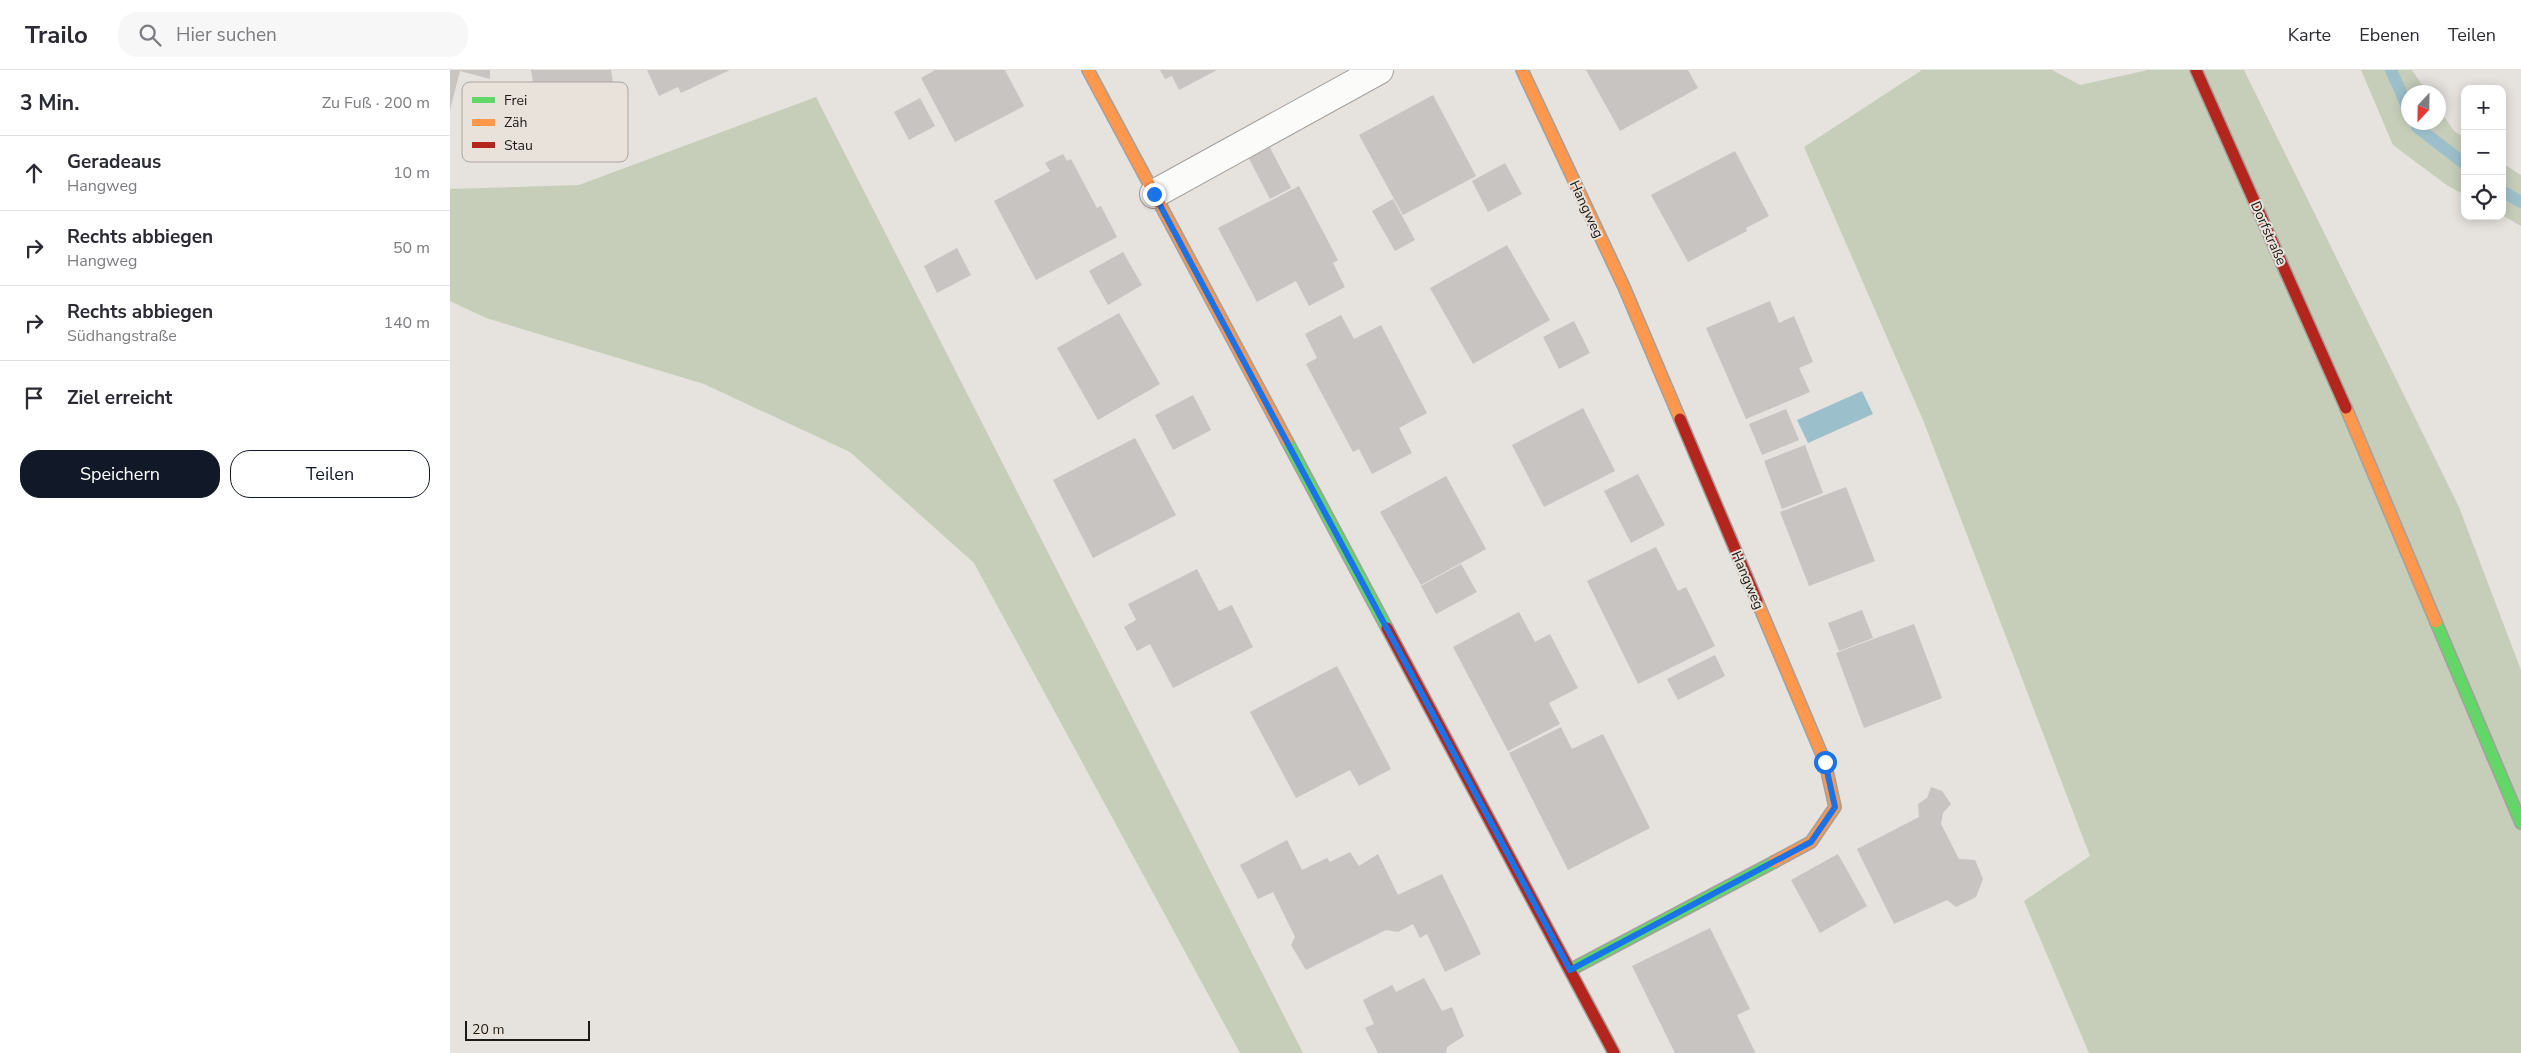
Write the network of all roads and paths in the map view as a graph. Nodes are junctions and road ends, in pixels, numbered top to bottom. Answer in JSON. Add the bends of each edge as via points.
{"nodes":[{"id":1,"x":1088,"y":70,"type":"edge"},
{"id":2,"x":1379,"y":70,"type":"edge"},
{"id":3,"x":1522,"y":70,"type":"edge"},
{"id":4,"x":2196,"y":70,"type":"edge"},
{"id":5,"x":1154,"y":194,"type":"junction"},
{"id":6,"x":2521,"y":823,"type":"edge"},
{"id":7,"x":1570,"y":970,"type":"junction"},
{"id":8,"x":1614,"y":1053,"type":"edge"}],
"edges":[{"from":1,"to":5,"type":"street"},
{"from":2,"to":5,"type":"street"},
{"from":3,"to":7,"type":"street","name":"Hangweg","via":[[1624,287],[1825,762],[1835,807],[1811,842]]},
{"from":4,"to":6,"type":"street","name":"Dorfstraße","via":[[2341,397]]},
{"from":5,"to":7,"type":"street"},
{"from":7,"to":8,"type":"street"}]}
